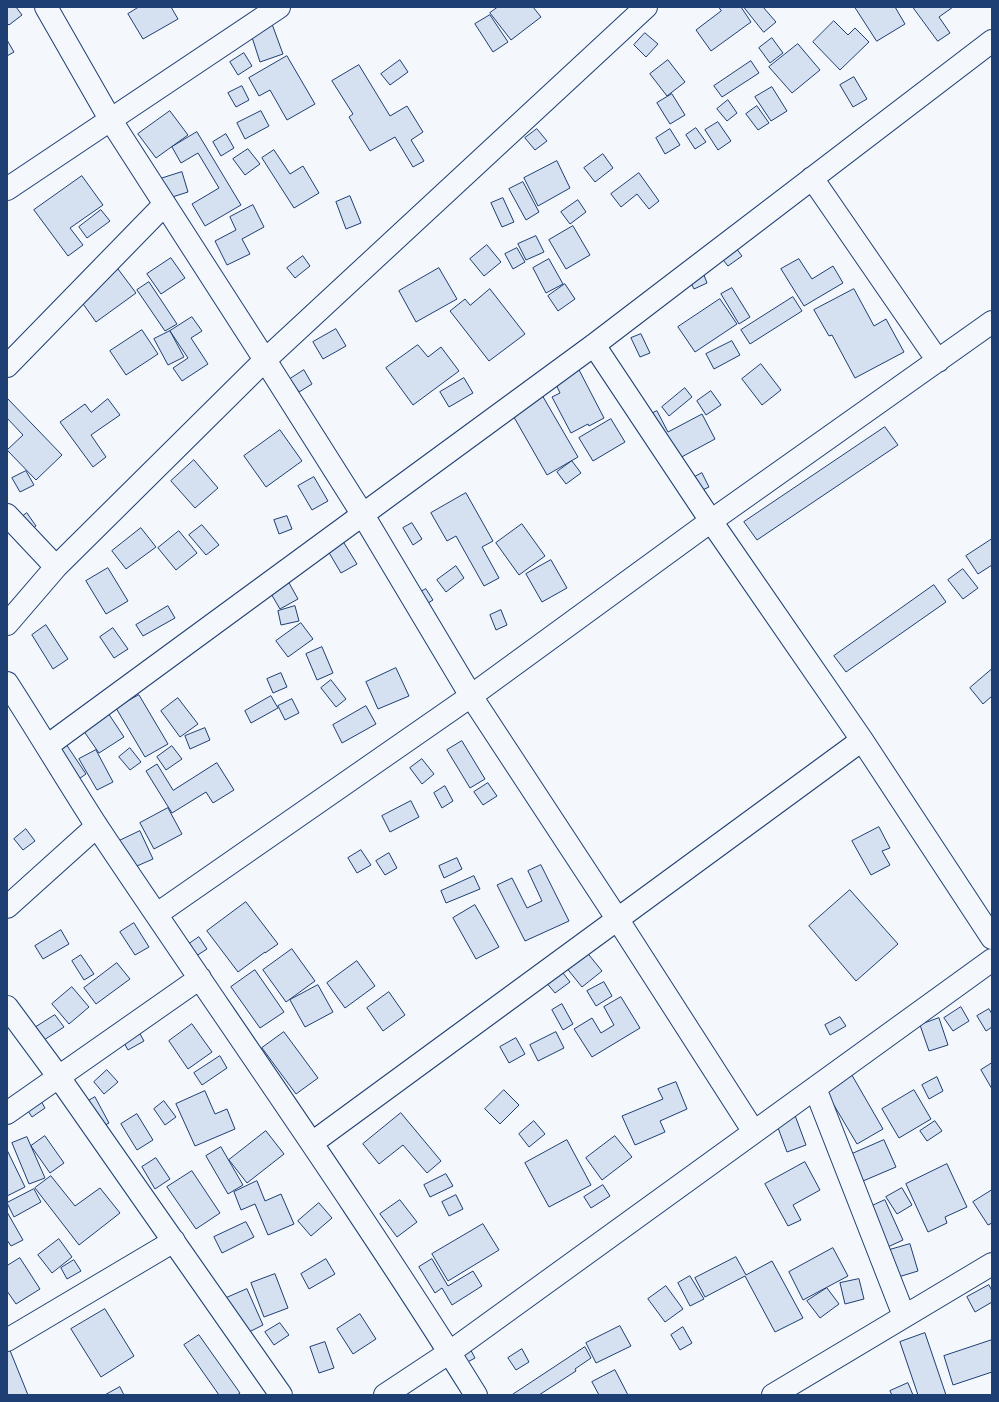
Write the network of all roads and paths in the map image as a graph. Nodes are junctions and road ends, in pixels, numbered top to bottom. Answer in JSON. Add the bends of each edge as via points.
{"nodes":[{"id":1,"x":46,"y":7,"type":"edge"},
{"id":2,"x":279,"y":7,"type":"edge"},
{"id":3,"x":646,"y":7,"type":"edge"},
{"id":4,"x":992,"y":42,"type":"edge"},
{"id":5,"x":110,"y":119,"type":"junction"},
{"id":6,"x":812,"y":178,"type":"junction"},
{"id":7,"x":7,"y":189,"type":"edge"},
{"id":8,"x":164,"y":205,"type":"junction"},
{"id":9,"x":992,"y":322,"type":"edge"},
{"id":10,"x":594,"y":345,"type":"junction"},
{"id":11,"x":265,"y":360,"type":"junction"},
{"id":12,"x":938,"y":361,"type":"junction"},
{"id":13,"x":7,"y":366,"type":"edge"},
{"id":14,"x":7,"y":515,"type":"edge"},
{"id":15,"x":363,"y":515,"type":"junction"},
{"id":16,"x":711,"y":521,"type":"junction"},
{"id":17,"x":56,"y":567,"type":"junction"},
{"id":18,"x":7,"y":624,"type":"edge"},
{"id":19,"x":7,"y":683,"type":"edge"},
{"id":20,"x":471,"y":696,"type":"junction"},
{"id":21,"x":862,"y":740,"type":"junction"},
{"id":22,"x":48,"y":746,"type":"junction"},
{"id":23,"x":97,"y":826,"type":"junction"},
{"id":24,"x":7,"y":907,"type":"edge"},
{"id":25,"x":157,"y":914,"type":"junction"},
{"id":26,"x":618,"y":920,"type":"junction"},
{"id":27,"x":992,"y":938,"type":"edge"},
{"id":28,"x":992,"y":960,"type":"edge"},
{"id":29,"x":200,"y":978,"type":"junction"},
{"id":30,"x":7,"y":1007,"type":"edge"},
{"id":31,"x":58,"y":1076,"type":"junction"},
{"id":32,"x":815,"y":1088,"type":"junction"},
{"id":33,"x":7,"y":1113,"type":"edge"},
{"id":34,"x":754,"y":1132,"type":"junction"},
{"id":35,"x":312,"y":1143,"type":"junction"},
{"id":36,"x":174,"y":1241,"type":"junction"},
{"id":37,"x":992,"y":1264,"type":"edge"},
{"id":38,"x":904,"y":1316,"type":"junction"},
{"id":39,"x":7,"y":1340,"type":"edge"},
{"id":40,"x":450,"y":1352,"type":"junction"},
{"id":41,"x":281,"y":1395,"type":"edge"},
{"id":42,"x":385,"y":1395,"type":"edge"},
{"id":43,"x":476,"y":1395,"type":"edge"},
{"id":44,"x":773,"y":1395,"type":"edge"}],
"edges":[{"from":1,"to":5,"type":"street"},
{"from":2,"to":5,"type":"street"},
{"from":3,"to":11,"type":"street"},
{"from":4,"to":6,"type":"street"},
{"from":5,"to":7,"type":"street"},
{"from":5,"to":8,"type":"street"},
{"from":6,"to":10,"type":"street"},
{"from":6,"to":12,"type":"street"},
{"from":8,"to":11,"type":"street"},
{"from":8,"to":13,"type":"street"},
{"from":9,"to":12,"type":"street"},
{"from":10,"to":15,"type":"street"},
{"from":10,"to":16,"type":"street"},
{"from":11,"to":15,"type":"street"},
{"from":11,"to":17,"type":"street"},
{"from":12,"to":16,"type":"street"},
{"from":14,"to":17,"type":"street"},
{"from":15,"to":20,"type":"street"},
{"from":15,"to":22,"type":"street"},
{"from":16,"to":20,"type":"street"},
{"from":16,"to":21,"type":"street"},
{"from":17,"to":18,"type":"street"},
{"from":19,"to":22,"type":"street"},
{"from":20,"to":25,"type":"street"},
{"from":20,"to":26,"type":"street"},
{"from":21,"to":26,"type":"street"},
{"from":21,"to":27,"type":"street"},
{"from":22,"to":23,"type":"street"},
{"from":23,"to":24,"type":"street"},
{"from":23,"to":25,"type":"street"},
{"from":25,"to":29,"type":"street"},
{"from":26,"to":34,"type":"street"},
{"from":26,"to":35,"type":"street"},
{"from":28,"to":32,"type":"street"},
{"from":29,"to":31,"type":"street"},
{"from":29,"to":35,"type":"street"},
{"from":30,"to":31,"type":"street"},
{"from":31,"to":33,"type":"street"},
{"from":31,"to":36,"type":"street"},
{"from":32,"to":34,"type":"street"},
{"from":32,"to":38,"type":"street"},
{"from":34,"to":40,"type":"street"},
{"from":35,"to":40,"type":"street"},
{"from":36,"to":39,"type":"street"},
{"from":36,"to":41,"type":"street"},
{"from":37,"to":38,"type":"street"},
{"from":38,"to":44,"type":"street"},
{"from":40,"to":42,"type":"street"},
{"from":40,"to":43,"type":"street"}]}
